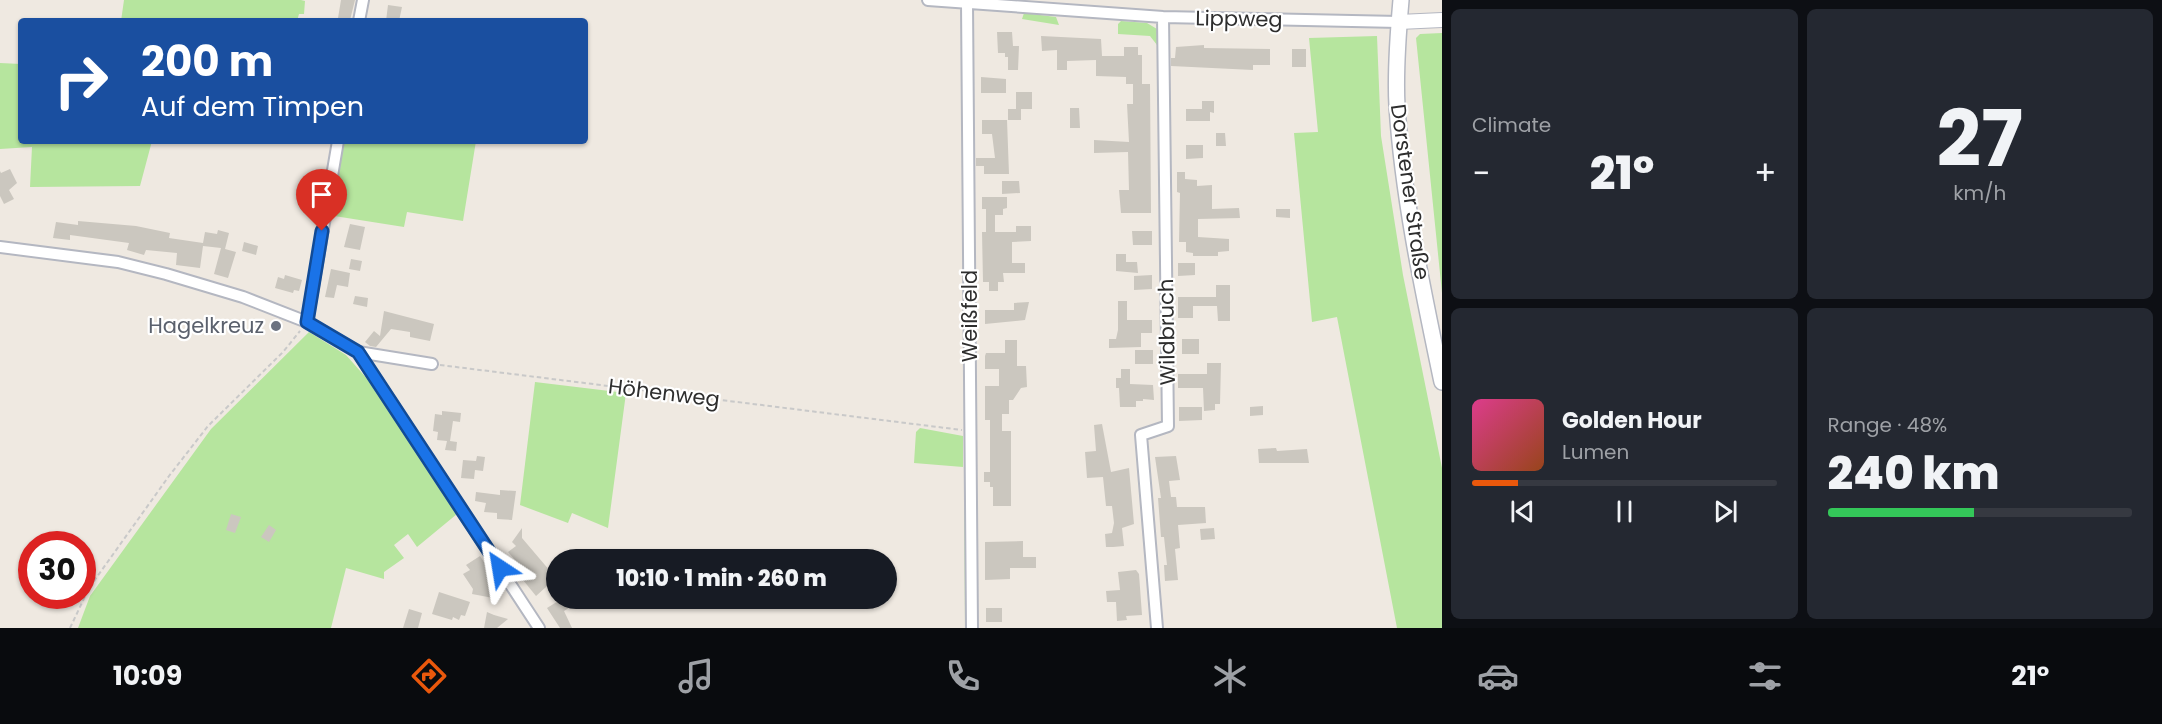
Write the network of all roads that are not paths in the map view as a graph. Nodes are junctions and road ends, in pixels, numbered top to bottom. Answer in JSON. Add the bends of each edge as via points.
{"nodes":[{"id":1,"x":363,"y":0,"type":"edge"},
{"id":2,"x":928,"y":0,"type":"edge"},
{"id":3,"x":1401,"y":0,"type":"edge"},
{"id":4,"x":967,"y":3,"type":"junction"},
{"id":5,"x":1163,"y":17,"type":"junction"},
{"id":6,"x":360,"y":18,"type":"edge"},
{"id":7,"x":1442,"y":20,"type":"edge"},
{"id":8,"x":1399,"y":22,"type":"junction"},
{"id":9,"x":337,"y":144,"type":"edge"},
{"id":10,"x":0,"y":247,"type":"edge"},
{"id":11,"x":307,"y":322,"type":"junction"},
{"id":12,"x":358,"y":352,"type":"junction"},
{"id":13,"x":432,"y":364,"type":"road end"},
{"id":14,"x":1442,"y":382,"type":"edge"},
{"id":15,"x":539,"y":628,"type":"edge"},
{"id":16,"x":972,"y":628,"type":"edge"},
{"id":17,"x":1157,"y":628,"type":"edge"}],
"edges":[{"from":1,"to":6,"type":"street"},
{"from":2,"to":4,"type":"street","name":"Lippweg"},
{"from":3,"to":8,"type":"main road","name":"Dorstener Straße"},
{"from":4,"to":5,"type":"street","name":"Lippweg"},
{"from":4,"to":16,"type":"street","name":"Weißfeld"},
{"from":5,"to":8,"type":"street","name":"Lippweg"},
{"from":5,"to":17,"type":"street","name":"Wildbruch","via":[[1168,426],[1141,435]]},
{"from":7,"to":8,"type":"street","name":"Lippweg"},
{"from":8,"to":14,"type":"main road","name":"Dorstener Straße","via":[[1397,104],[1407,197]]},
{"from":9,"to":11,"type":"street"},
{"from":10,"to":11,"type":"street","via":[[118,262],[243,297]]},
{"from":11,"to":12,"type":"street"},
{"from":12,"to":13,"type":"street"},
{"from":12,"to":15,"type":"street"}]}
